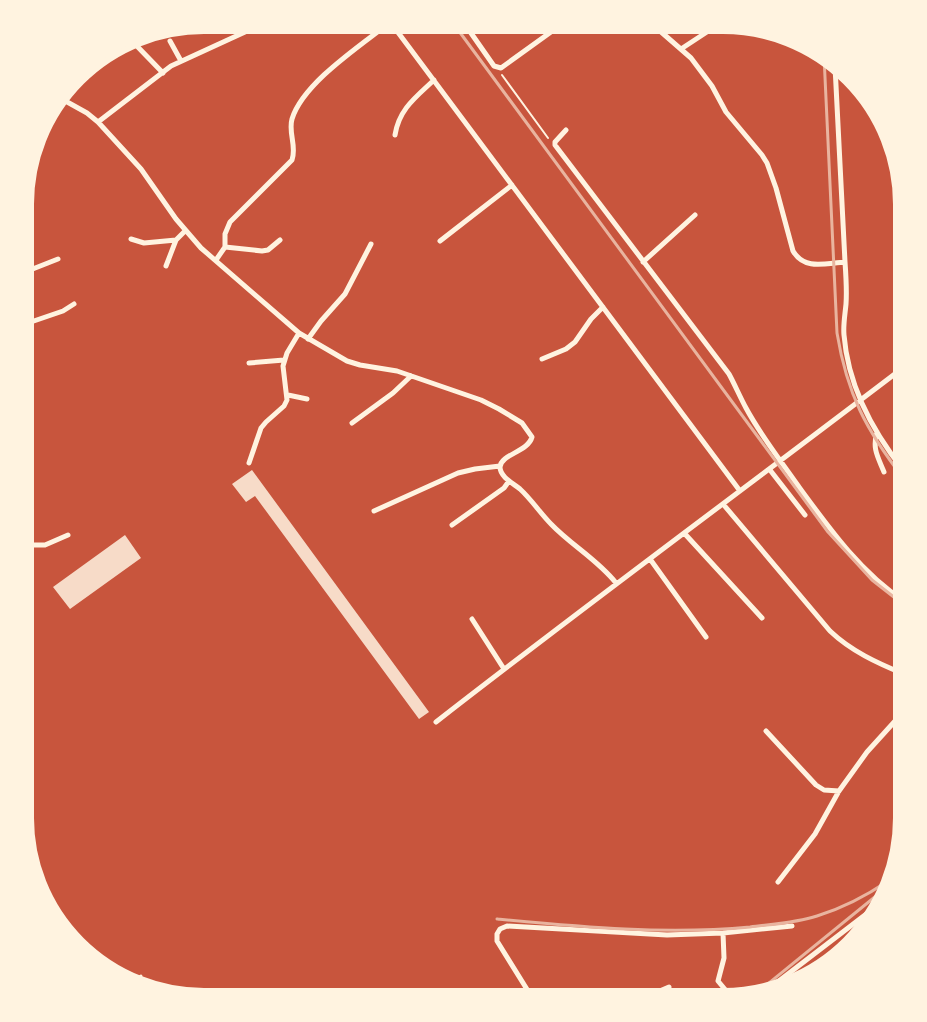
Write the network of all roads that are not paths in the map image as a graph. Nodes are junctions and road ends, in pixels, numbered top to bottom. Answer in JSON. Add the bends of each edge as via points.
{"nodes":[{"id":1,"x":470,"y":31,"type":"edge"},
{"id":2,"x":552,"y":31,"type":"edge"},
{"id":3,"x":661,"y":31,"type":"edge"},
{"id":4,"x":708,"y":31,"type":"edge"},
{"id":5,"x":245,"y":32,"type":"dead end"},
{"id":6,"x":379,"y":32,"type":"edge"},
{"id":7,"x":397,"y":32,"type":"edge"},
{"id":8,"x":170,"y":41,"type":"dead end"},
{"id":9,"x":136,"y":45,"type":"edge"},
{"id":10,"x":681,"y":48,"type":"junction"},
{"id":11,"x":181,"y":61,"type":"junction"},
{"id":12,"x":162,"y":73,"type":"junction"},
{"id":13,"x":835,"y":74,"type":"edge"},
{"id":14,"x":434,"y":80,"type":"junction"},
{"id":15,"x":65,"y":101,"type":"edge"},
{"id":16,"x":98,"y":122,"type":"junction"},
{"id":17,"x":566,"y":130,"type":"dead end"},
{"id":18,"x":395,"y":135,"type":"dead end"},
{"id":19,"x":512,"y":185,"type":"junction"},
{"id":20,"x":695,"y":215,"type":"dead end"},
{"id":21,"x":186,"y":231,"type":"junction"},
{"id":22,"x":131,"y":239,"type":"dead end"},
{"id":23,"x":176,"y":240,"type":"junction"},
{"id":24,"x":280,"y":240,"type":"dead end"},
{"id":25,"x":440,"y":241,"type":"dead end"},
{"id":26,"x":371,"y":244,"type":"dead end"},
{"id":27,"x":226,"y":247,"type":"junction"},
{"id":28,"x":58,"y":259,"type":"dead end"},
{"id":29,"x":216,"y":260,"type":"junction"},
{"id":30,"x":644,"y":262,"type":"junction"},
{"id":31,"x":846,"y":262,"type":"junction"},
{"id":32,"x":166,"y":266,"type":"dead end"},
{"id":33,"x":31,"y":270,"type":"edge"},
{"id":34,"x":74,"y":304,"type":"dead end"},
{"id":35,"x":604,"y":308,"type":"junction"},
{"id":36,"x":31,"y":322,"type":"edge"},
{"id":37,"x":299,"y":333,"type":"junction"},
{"id":38,"x":308,"y":339,"type":"junction"},
{"id":39,"x":542,"y":359,"type":"dead end"},
{"id":40,"x":284,"y":360,"type":"junction"},
{"id":41,"x":249,"y":363,"type":"dead end"},
{"id":42,"x":895,"y":374,"type":"edge"},
{"id":43,"x":412,"y":376,"type":"junction"},
{"id":44,"x":288,"y":395,"type":"junction"},
{"id":45,"x":307,"y":399,"type":"dead end"},
{"id":46,"x":860,"y":400,"type":"junction"},
{"id":47,"x":352,"y":423,"type":"dead end"},
{"id":48,"x":877,"y":432,"type":"junction"},
{"id":49,"x":895,"y":460,"type":"edge"},
{"id":50,"x":781,"y":461,"type":"junction"},
{"id":51,"x":249,"y":464,"type":"dead end"},
{"id":52,"x":500,"y":466,"type":"junction"},
{"id":53,"x":770,"y":470,"type":"junction"},
{"id":54,"x":884,"y":472,"type":"dead end"},
{"id":55,"x":509,"y":481,"type":"junction"},
{"id":56,"x":740,"y":491,"type":"junction"},
{"id":57,"x":723,"y":504,"type":"junction"},
{"id":58,"x":374,"y":511,"type":"dead end"},
{"id":59,"x":805,"y":515,"type":"dead end"},
{"id":60,"x":452,"y":525,"type":"dead end"},
{"id":61,"x":685,"y":534,"type":"junction"},
{"id":62,"x":68,"y":535,"type":"dead end"},
{"id":63,"x":32,"y":545,"type":"edge"},
{"id":64,"x":650,"y":559,"type":"junction"},
{"id":65,"x":616,"y":583,"type":"junction"},
{"id":66,"x":895,"y":594,"type":"edge"},
{"id":67,"x":762,"y":618,"type":"dead end"},
{"id":68,"x":472,"y":619,"type":"dead end"},
{"id":69,"x":706,"y":637,"type":"dead end"},
{"id":70,"x":504,"y":669,"type":"junction"},
{"id":71,"x":895,"y":670,"type":"edge"},
{"id":72,"x":895,"y":721,"type":"edge"},
{"id":73,"x":436,"y":722,"type":"dead end"},
{"id":74,"x":766,"y":731,"type":"dead end"},
{"id":75,"x":839,"y":791,"type":"junction"},
{"id":76,"x":778,"y":882,"type":"dead end"},
{"id":77,"x":866,"y":915,"type":"edge"},
{"id":78,"x":792,"y":926,"type":"dead end"},
{"id":79,"x":723,"y":933,"type":"junction"},
{"id":80,"x":142,"y":976,"type":"dead end"},
{"id":81,"x":139,"y":978,"type":"edge"},
{"id":82,"x":779,"y":982,"type":"edge"},
{"id":83,"x":669,"y":987,"type":"dead end"},
{"id":84,"x":527,"y":990,"type":"edge"},
{"id":85,"x":662,"y":990,"type":"edge"},
{"id":86,"x":725,"y":990,"type":"edge"}],
"edges":[{"from":1,"to":2,"type":"street","via":[[494,66],[499,68]]},
{"from":3,"to":10,"type":"street"},
{"from":4,"to":10,"type":"street"},
{"from":5,"to":11,"type":"street"},
{"from":6,"to":27,"type":"street","via":[[329,70],[302,100],[292,119],[295,152],[292,160],[230,222],[225,234]]},
{"from":7,"to":14,"type":"street"},
{"from":8,"to":11,"type":"street"},
{"from":9,"to":12,"type":"street"},
{"from":10,"to":31,"type":"street","via":[[703,73],[726,112],[767,163],[797,257],[809,265]]},
{"from":11,"to":12,"type":"street"},
{"from":12,"to":16,"type":"street"},
{"from":13,"to":31,"type":"street"},
{"from":14,"to":18,"type":"street","via":[[397,120]]},
{"from":14,"to":19,"type":"street"},
{"from":15,"to":16,"type":"street"},
{"from":16,"to":21,"type":"street","via":[[141,169]]},
{"from":17,"to":30,"type":"street","via":[[555,145]]},
{"from":19,"to":25,"type":"street"},
{"from":19,"to":35,"type":"street"},
{"from":20,"to":30,"type":"street"},
{"from":21,"to":23,"type":"street"},
{"from":21,"to":29,"type":"street"},
{"from":22,"to":23,"type":"street","via":[[144,243]]},
{"from":23,"to":32,"type":"street"},
{"from":24,"to":27,"type":"street","via":[[262,251]]},
{"from":26,"to":38,"type":"street","via":[[345,294]]},
{"from":27,"to":29,"type":"street"},
{"from":28,"to":33,"type":"street"},
{"from":29,"to":37,"type":"street"},
{"from":30,"to":50,"type":"street","via":[[729,374],[746,408]]},
{"from":31,"to":46,"type":"street","via":[[844,334],[850,370]]},
{"from":34,"to":36,"type":"street"},
{"from":35,"to":39,"type":"street","via":[[566,349]]},
{"from":35,"to":56,"type":"street"},
{"from":37,"to":38,"type":"street"},
{"from":37,"to":40,"type":"street"},
{"from":38,"to":43,"type":"street","via":[[347,361]]},
{"from":40,"to":41,"type":"street"},
{"from":40,"to":44,"type":"street"},
{"from":42,"to":46,"type":"street"},
{"from":43,"to":47,"type":"street"},
{"from":43,"to":52,"type":"street","via":[[482,400],[522,423],[532,437],[531,442]]},
{"from":44,"to":45,"type":"street"},
{"from":44,"to":51,"type":"street","via":[[284,406],[261,428]]},
{"from":46,"to":48,"type":"street"},
{"from":46,"to":50,"type":"street"},
{"from":48,"to":49,"type":"street"},
{"from":48,"to":54,"type":"street","via":[[875,449]]},
{"from":50,"to":53,"type":"street"},
{"from":50,"to":66,"type":"street","via":[[855,557]]},
{"from":52,"to":55,"type":"street"},
{"from":52,"to":58,"type":"street","via":[[458,473]]},
{"from":53,"to":56,"type":"street"},
{"from":53,"to":59,"type":"street"},
{"from":55,"to":60,"type":"street"},
{"from":55,"to":65,"type":"street"},
{"from":56,"to":57,"type":"street"},
{"from":57,"to":61,"type":"street"},
{"from":57,"to":71,"type":"street","via":[[842,643]]},
{"from":61,"to":64,"type":"street"},
{"from":61,"to":67,"type":"street"},
{"from":62,"to":63,"type":"street","via":[[45,545]]},
{"from":64,"to":65,"type":"street"},
{"from":64,"to":69,"type":"street"},
{"from":65,"to":70,"type":"street"},
{"from":68,"to":70,"type":"street"},
{"from":70,"to":73,"type":"street"},
{"from":72,"to":75,"type":"street"},
{"from":74,"to":75,"type":"street","via":[[816,785],[824,790]]},
{"from":75,"to":76,"type":"street","via":[[815,834]]},
{"from":77,"to":82,"type":"street"},
{"from":78,"to":79,"type":"street"},
{"from":79,"to":84,"type":"street","via":[[657,934],[507,926],[497,934],[498,941]]},
{"from":79,"to":86,"type":"street","via":[[724,958],[718,982]]},
{"from":80,"to":81,"type":"lane"},
{"from":83,"to":85,"type":"street"}]}
